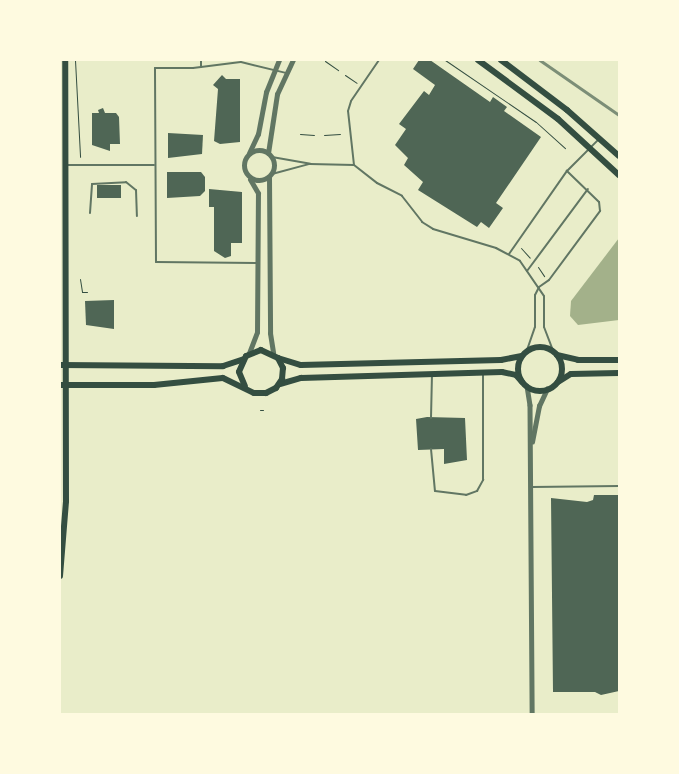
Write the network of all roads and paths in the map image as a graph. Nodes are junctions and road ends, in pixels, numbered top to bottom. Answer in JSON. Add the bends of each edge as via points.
{"nodes":[{"id":1,"x":65,"y":60,"type":"edge"},
{"id":2,"x":75,"y":60,"type":"edge"},
{"id":3,"x":201,"y":60,"type":"edge"},
{"id":4,"x":279,"y":60,"type":"edge"},
{"id":5,"x":293,"y":60,"type":"edge"},
{"id":6,"x":325,"y":60,"type":"edge"},
{"id":7,"x":379,"y":60,"type":"edge"},
{"id":8,"x":445,"y":60,"type":"edge"},
{"id":9,"x":478,"y":60,"type":"edge"},
{"id":10,"x":501,"y":60,"type":"edge"},
{"id":11,"x":201,"y":67,"type":"junction"},
{"id":12,"x":274,"y":69,"type":"junction"},
{"id":13,"x":338,"y":70,"type":"dead end"},
{"id":14,"x":286,"y":73,"type":"junction"},
{"id":15,"x":345,"y":74,"type":"dead end"},
{"id":16,"x":358,"y":84,"type":"dead end"},
{"id":17,"x":300,"y":134,"type":"dead end"},
{"id":18,"x":306,"y":134,"type":"junction"},
{"id":19,"x":340,"y":134,"type":"dead end"},
{"id":20,"x":314,"y":135,"type":"dead end"},
{"id":21,"x":324,"y":135,"type":"dead end"},
{"id":22,"x":600,"y":138,"type":"junction"},
{"id":23,"x":306,"y":139,"type":"dead end"},
{"id":24,"x":565,"y":148,"type":"dead end"},
{"id":25,"x":590,"y":148,"type":"junction"},
{"id":26,"x":249,"y":153,"type":"junction"},
{"id":27,"x":270,"y":155,"type":"junction"},
{"id":28,"x":619,"y":156,"type":"edge"},
{"id":29,"x":80,"y":157,"type":"dead end"},
{"id":30,"x":66,"y":164,"type":"junction"},
{"id":31,"x":310,"y":164,"type":"junction"},
{"id":32,"x":155,"y":165,"type":"junction"},
{"id":33,"x":354,"y":165,"type":"junction"},
{"id":34,"x":567,"y":171,"type":"junction"},
{"id":35,"x":270,"y":175,"type":"junction"},
{"id":36,"x":619,"y":175,"type":"edge"},
{"id":37,"x":250,"y":179,"type":"junction"},
{"id":38,"x":588,"y":189,"type":"junction"},
{"id":39,"x":90,"y":213,"type":"dead end"},
{"id":40,"x":137,"y":216,"type":"dead end"},
{"id":41,"x":520,"y":248,"type":"dead end"},
{"id":42,"x":509,"y":254,"type":"junction"},
{"id":43,"x":530,"y":258,"type":"dead end"},
{"id":44,"x":257,"y":263,"type":"junction"},
{"id":45,"x":537,"y":266,"type":"dead end"},
{"id":46,"x":527,"y":271,"type":"junction"},
{"id":47,"x":546,"y":278,"type":"dead end"},
{"id":48,"x":80,"y":279,"type":"dead end"},
{"id":49,"x":539,"y":287,"type":"junction"},
{"id":50,"x":87,"y":292,"type":"dead end"},
{"id":51,"x":527,"y":350,"type":"junction"},
{"id":52,"x":250,"y":353,"type":"junction"},
{"id":53,"x":555,"y":353,"type":"junction"},
{"id":54,"x":276,"y":355,"type":"junction"},
{"id":55,"x":522,"y":356,"type":"junction"},
{"id":56,"x":244,"y":359,"type":"junction"},
{"id":57,"x":619,"y":360,"type":"edge"},
{"id":58,"x":63,"y":365,"type":"edge"},
{"id":59,"x":483,"y":373,"type":"junction"},
{"id":60,"x":619,"y":373,"type":"edge"},
{"id":61,"x":432,"y":375,"type":"junction"},
{"id":62,"x":525,"y":384,"type":"junction"},
{"id":63,"x":555,"y":384,"type":"junction"},
{"id":64,"x":63,"y":385,"type":"edge"},
{"id":65,"x":279,"y":385,"type":"junction"},
{"id":66,"x":244,"y":386,"type":"junction"},
{"id":67,"x":547,"y":389,"type":"junction"},
{"id":68,"x":260,"y":410,"type":"dead end"},
{"id":69,"x":263,"y":410,"type":"dead end"},
{"id":70,"x":431,"y":418,"type":"dead end"},
{"id":71,"x":432,"y":449,"type":"dead end"},
{"id":72,"x":531,"y":453,"type":"junction"},
{"id":73,"x":619,"y":486,"type":"edge"},
{"id":74,"x":530,"y":487,"type":"junction"},
{"id":75,"x":60,"y":576,"type":"edge"},
{"id":76,"x":532,"y":714,"type":"edge"}],
"edges":[{"from":1,"to":30,"type":"main road"},
{"from":2,"to":29,"type":"path"},
{"from":3,"to":11,"type":"lane"},
{"from":4,"to":12,"type":"street"},
{"from":5,"to":14,"type":"street"},
{"from":6,"to":13,"type":"path"},
{"from":7,"to":33,"type":"lane","via":[[351,101],[348,111]]},
{"from":8,"to":24,"type":"path","via":[[536,122]]},
{"from":9,"to":25,"type":"main road","via":[[558,119]]},
{"from":10,"to":22,"type":"main road"},
{"from":11,"to":12,"type":"lane","via":[[241,62]]},
{"from":11,"to":32,"type":"lane","via":[[155,68]]},
{"from":12,"to":14,"type":"lane"},
{"from":12,"to":26,"type":"street","via":[[258,134]]},
{"from":14,"to":27,"type":"street","via":[[272,116]]},
{"from":15,"to":16,"type":"path"},
{"from":17,"to":18,"type":"path"},
{"from":18,"to":20,"type":"path"},
{"from":18,"to":23,"type":"path"},
{"from":19,"to":21,"type":"path"},
{"from":22,"to":25,"type":"lane"},
{"from":22,"to":28,"type":"main road"},
{"from":25,"to":34,"type":"lane"},
{"from":25,"to":36,"type":"main road"},
{"from":26,"to":27,"type":"street","via":[[258,150]]},
{"from":26,"to":37,"type":"street","via":[[243,166]]},
{"from":27,"to":31,"type":"lane"},
{"from":27,"to":35,"type":"street"},
{"from":30,"to":32,"type":"lane"},
{"from":30,"to":58,"type":"main road"},
{"from":31,"to":33,"type":"lane"},
{"from":31,"to":35,"type":"lane"},
{"from":32,"to":44,"type":"lane","via":[[156,262]]},
{"from":33,"to":42,"type":"lane","via":[[377,183],[402,196],[422,222],[433,229]]},
{"from":34,"to":38,"type":"lane"},
{"from":34,"to":42,"type":"lane"},
{"from":35,"to":37,"type":"street","via":[[260,181]]},
{"from":35,"to":54,"type":"street","via":[[270,333]]},
{"from":37,"to":44,"type":"street","via":[[258,193]]},
{"from":38,"to":46,"type":"lane"},
{"from":38,"to":49,"type":"lane","via":[[599,202],[598,215],[549,280]]},
{"from":39,"to":40,"type":"lane","via":[[92,184],[126,182],[136,190]]},
{"from":41,"to":43,"type":"path"},
{"from":42,"to":46,"type":"lane"},
{"from":44,"to":52,"type":"street","via":[[257,332]]},
{"from":45,"to":47,"type":"path"},
{"from":46,"to":49,"type":"lane"},
{"from":48,"to":50,"type":"path","via":[[82,292]]},
{"from":49,"to":51,"type":"lane","via":[[535,296],[535,327]]},
{"from":49,"to":53,"type":"lane","via":[[544,296],[545,334]]},
{"from":51,"to":53,"type":"main road","via":[[540,346]]},
{"from":51,"to":55,"type":"main road"},
{"from":52,"to":54,"type":"main road","via":[[261,350]]},
{"from":52,"to":56,"type":"main road"},
{"from":53,"to":57,"type":"main road","via":[[578,360]]},
{"from":53,"to":63,"type":"main road","via":[[561,373]]},
{"from":54,"to":55,"type":"main road","via":[[301,365],[501,360]]},
{"from":54,"to":65,"type":"main road","via":[[283,371]]},
{"from":55,"to":62,"type":"main road","via":[[518,369]]},
{"from":56,"to":58,"type":"main road","via":[[223,366]]},
{"from":56,"to":66,"type":"main road","via":[[239,372]]},
{"from":58,"to":64,"type":"main road"},
{"from":59,"to":61,"type":"main road"},
{"from":59,"to":62,"type":"main road","via":[[509,373]]},
{"from":59,"to":71,"type":"lane","via":[[483,480],[477,491],[466,495],[435,492]]},
{"from":60,"to":63,"type":"main road","via":[[571,374]]},
{"from":61,"to":65,"type":"main road","via":[[301,378]]},
{"from":61,"to":70,"type":"lane"},
{"from":62,"to":67,"type":"main road"},
{"from":62,"to":72,"type":"street","via":[[530,398]]},
{"from":63,"to":67,"type":"main road"},
{"from":64,"to":66,"type":"main road","via":[[154,385],[212,378]]},
{"from":64,"to":75,"type":"main road","via":[[66,502]]},
{"from":65,"to":66,"type":"main road","via":[[262,394]]},
{"from":67,"to":72,"type":"street","via":[[539,406]]},
{"from":68,"to":69,"type":"path"},
{"from":72,"to":74,"type":"street"},
{"from":73,"to":74,"type":"lane"},
{"from":74,"to":76,"type":"street"}]}
